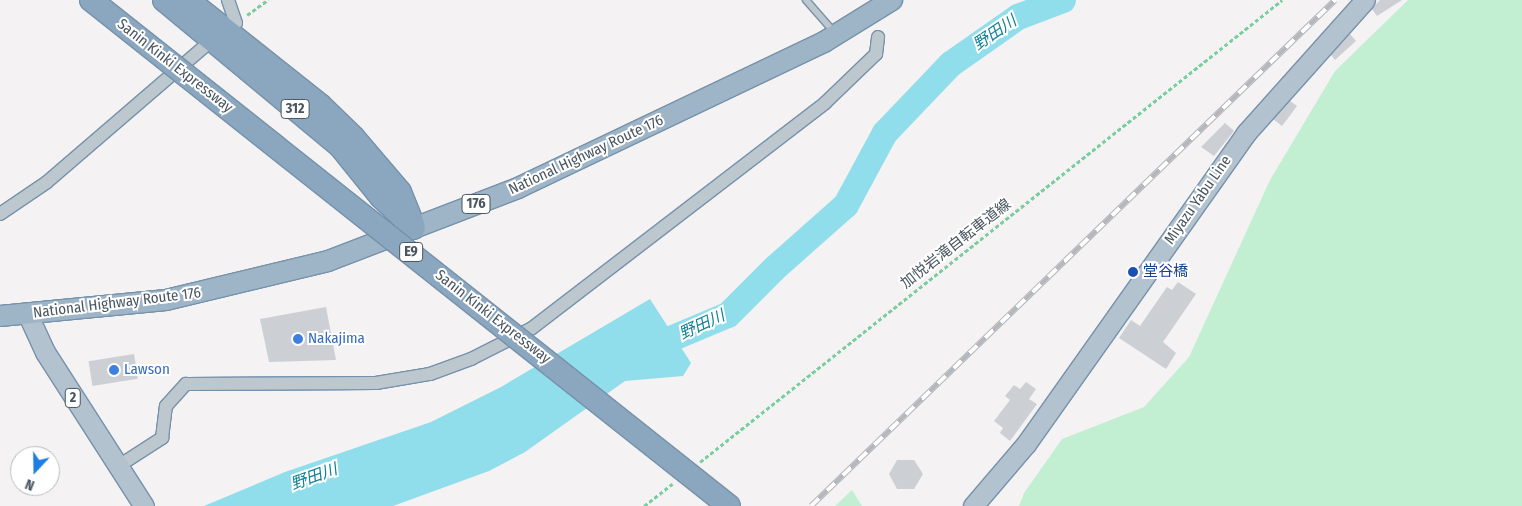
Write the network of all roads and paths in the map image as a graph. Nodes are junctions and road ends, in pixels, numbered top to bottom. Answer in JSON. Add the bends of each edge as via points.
{"nodes":[{"id":1,"x":91,"y":0,"type":"edge"},
{"id":2,"x":164,"y":0,"type":"edge"},
{"id":3,"x":188,"y":0,"type":"edge"},
{"id":4,"x":228,"y":0,"type":"edge"},
{"id":5,"x":268,"y":0,"type":"edge"},
{"id":6,"x":806,"y":0,"type":"edge"},
{"id":7,"x":892,"y":0,"type":"edge"},
{"id":8,"x":1282,"y":0,"type":"edge"},
{"id":9,"x":1365,"y":0,"type":"edge"},
{"id":10,"x":234,"y":25,"type":"joint"},
{"id":11,"x":836,"y":35,"type":"junction"},
{"id":12,"x":878,"y":37,"type":"dead end"},
{"id":13,"x":206,"y":45,"type":"dead end"},
{"id":14,"x":0,"y":214,"type":"edge"},
{"id":15,"x":414,"y":228,"type":"junction"},
{"id":16,"x":28,"y":315,"type":"junction"},
{"id":17,"x":0,"y":316,"type":"edge"},
{"id":18,"x":699,"y":462,"type":"dead end"},
{"id":19,"x":120,"y":472,"type":"junction"},
{"id":20,"x":675,"y":481,"type":"dead end"},
{"id":21,"x":144,"y":506,"type":"edge"},
{"id":22,"x":644,"y":506,"type":"edge"},
{"id":23,"x":729,"y":506,"type":"edge"},
{"id":24,"x":973,"y":506,"type":"edge"}],
"edges":[{"from":1,"to":23,"type":"highway","name":"Sanin Kinki Expressway","number":"E9","bridge":true},
{"from":2,"to":15,"type":"highway","number":"312","via":[[340,146],[381,198]]},
{"from":3,"to":15,"type":"highway","number":"312","via":[[320,105],[353,137],[400,192]]},
{"from":4,"to":10,"type":"street"},
{"from":5,"to":10,"type":"path"},
{"from":6,"to":11,"type":"lane"},
{"from":7,"to":11,"type":"highway","name":"National Highway Route 176","number":"176"},
{"from":8,"to":18,"type":"path","name":"加悦岩滝自転車道線"},
{"from":9,"to":24,"type":"main road","name":"Miyazu Yabu Line","via":[[1246,132],[1026,444]]},
{"from":11,"to":15,"type":"highway","name":"National Highway Route 176","number":"176","via":[[518,188]]},
{"from":12,"to":19,"type":"street","via":[[876,54],[825,103],[532,328],[471,359],[430,374],[376,383],[186,384],[166,406],[162,438]]},
{"from":13,"to":14,"type":"street","via":[[48,182]]},
{"from":15,"to":16,"type":"highway","name":"National Highway Route 176","number":"176","via":[[328,260],[223,288],[166,300]]},
{"from":16,"to":17,"type":"highway","name":"National Highway Route 176","number":"176"},
{"from":16,"to":19,"type":"main road","number":"2","via":[[45,352]]},
{"from":19,"to":21,"type":"main road","number":"2"},
{"from":20,"to":22,"type":"path"}]}
